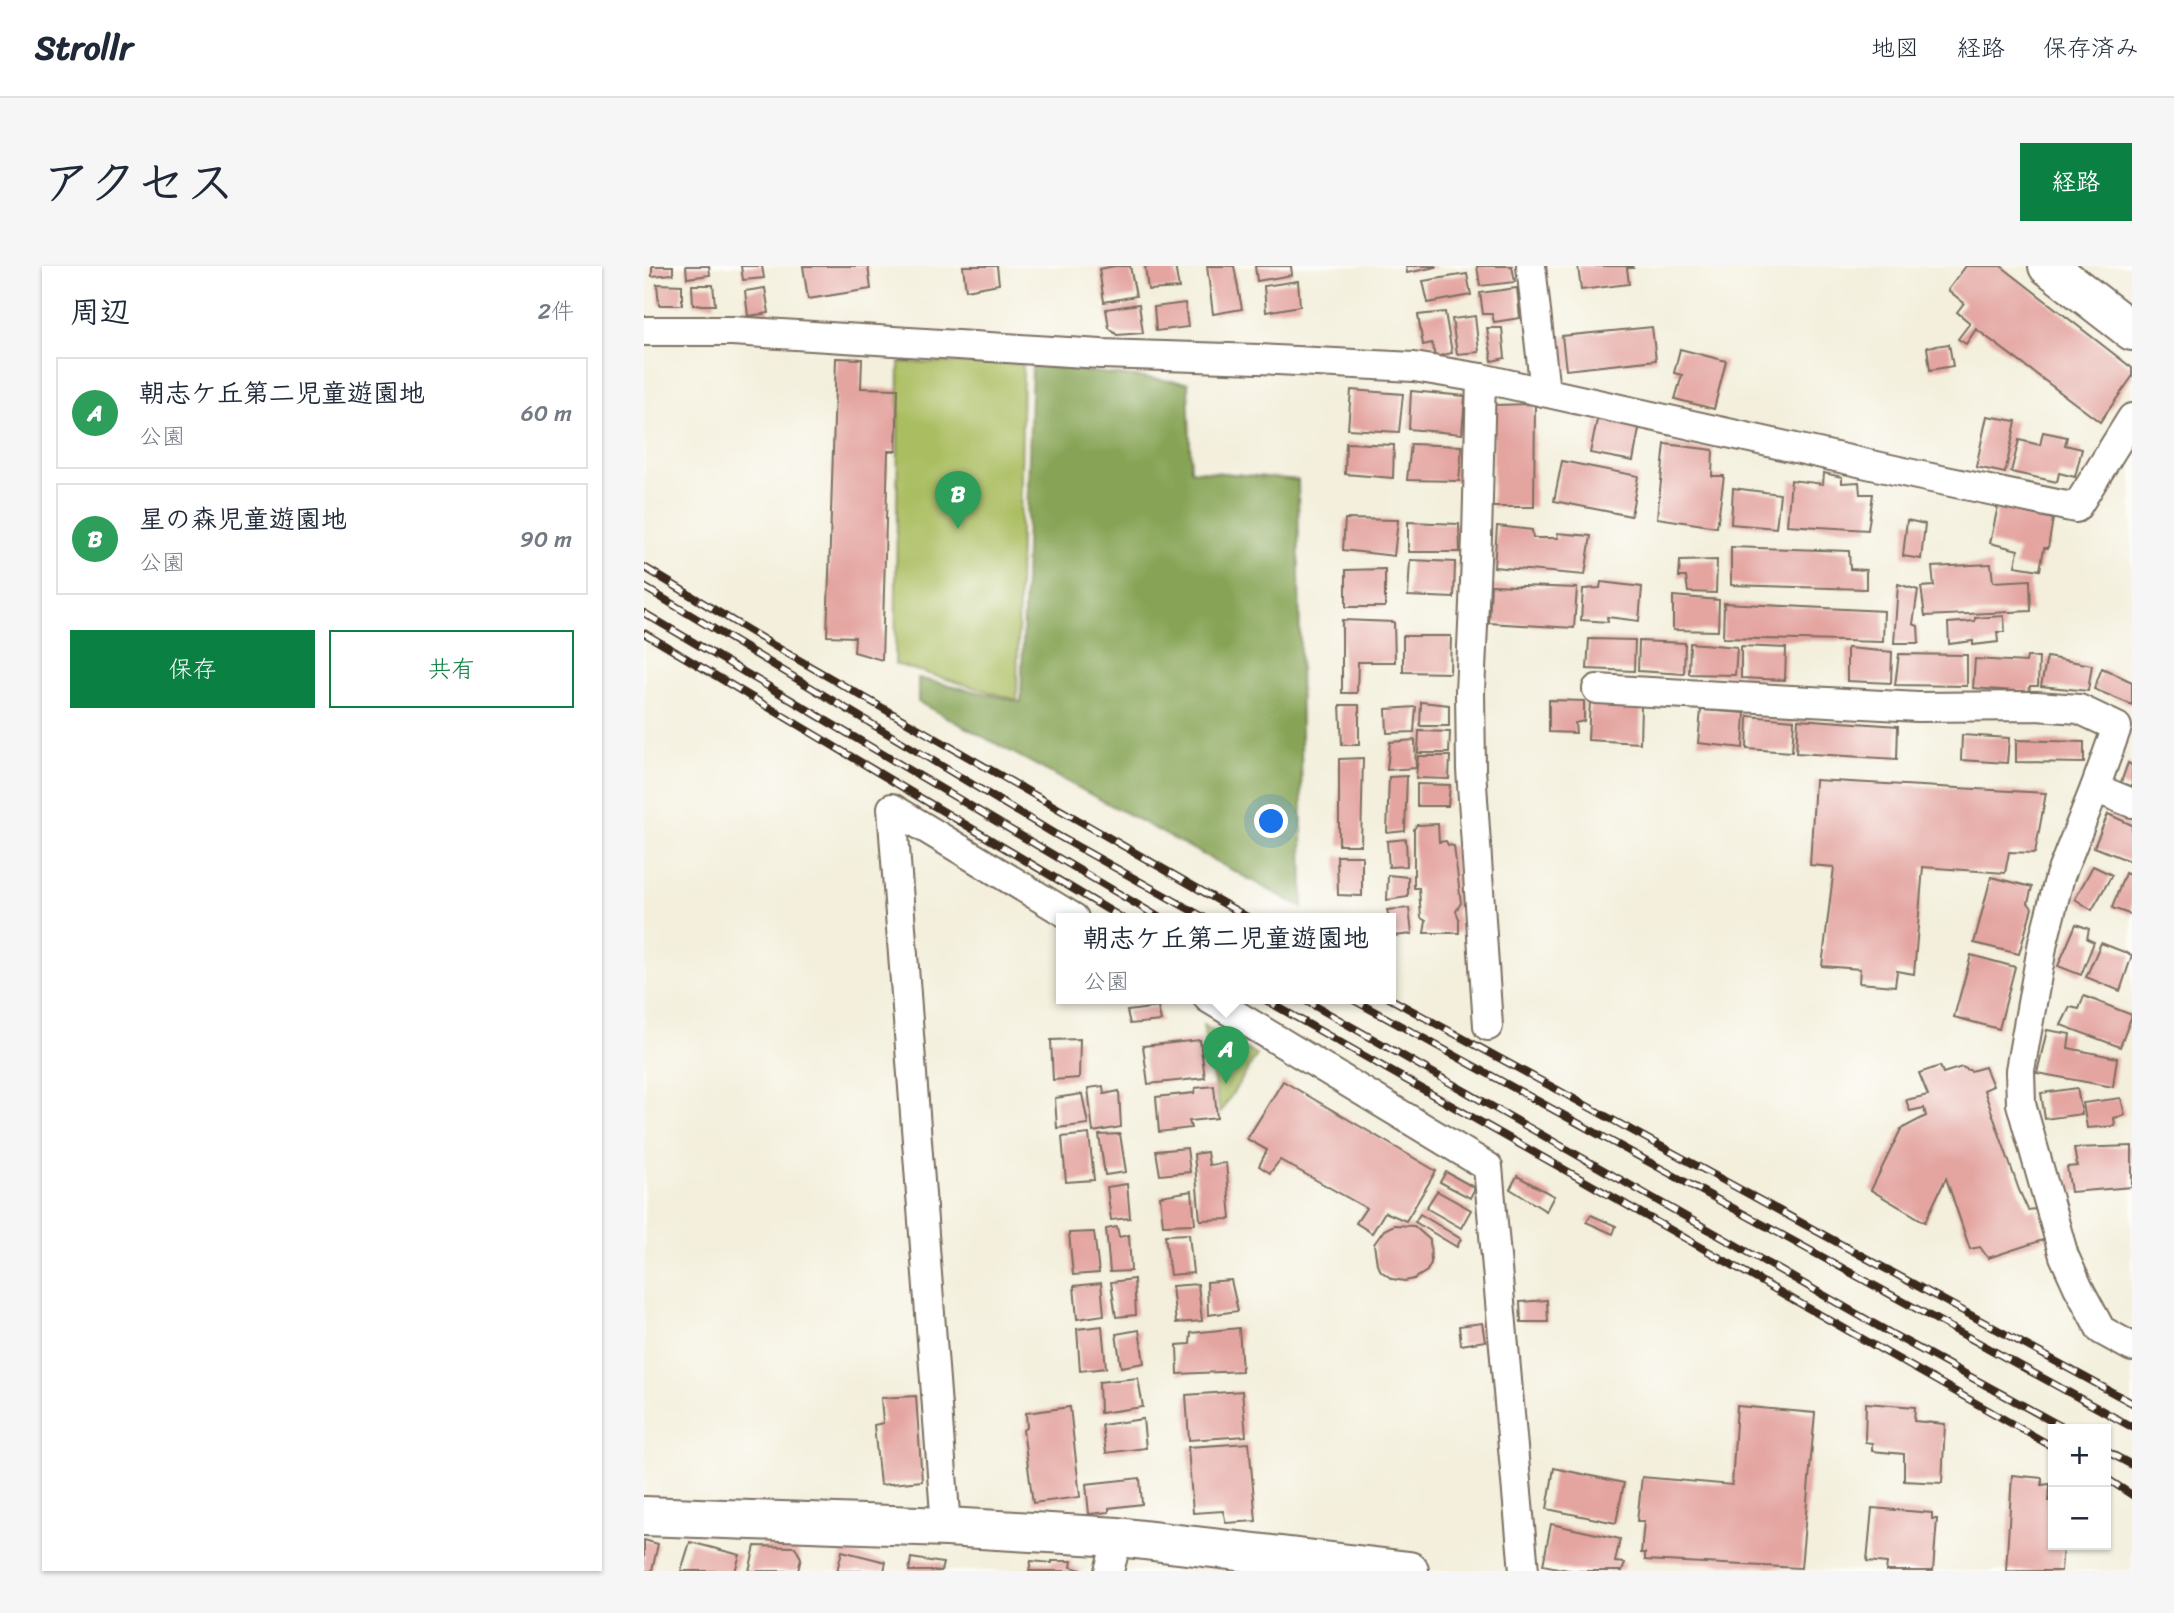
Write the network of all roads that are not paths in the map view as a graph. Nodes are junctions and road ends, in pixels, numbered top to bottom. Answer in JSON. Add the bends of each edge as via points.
{"nodes":[{"id":1,"x":1531,"y":266,"type":"edge"},
{"id":2,"x":2048,"y":266,"type":"edge"},
{"id":3,"x":644,"y":331,"type":"edge"},
{"id":4,"x":2132,"y":331,"type":"edge"},
{"id":5,"x":1481,"y":378,"type":"junction"},
{"id":6,"x":1545,"y":392,"type":"junction"},
{"id":7,"x":2132,"y":418,"type":"edge"},
{"id":8,"x":1597,"y":689,"type":"dead end"},
{"id":9,"x":2095,"y":788,"type":"junction"},
{"id":10,"x":2132,"y":803,"type":"edge"},
{"id":11,"x":1066,"y":913,"type":"edge"},
{"id":12,"x":1218,"y":1004,"type":"edge"},
{"id":13,"x":1488,"y":1026,"type":"dead end"},
{"id":14,"x":2132,"y":1347,"type":"edge"},
{"id":15,"x":644,"y":1516,"type":"edge"},
{"id":16,"x":946,"y":1527,"type":"junction"},
{"id":17,"x":1114,"y":1554,"type":"edge"},
{"id":18,"x":1409,"y":1571,"type":"edge"},
{"id":19,"x":1524,"y":1571,"type":"edge"}],
"edges":[{"from":1,"to":6,"type":"street"},
{"from":2,"to":4,"type":"street"},
{"from":3,"to":5,"type":"street","via":[[732,331],[1101,354],[1362,364]]},
{"from":5,"to":6,"type":"street"},
{"from":5,"to":13,"type":"street","via":[[1471,769]]},
{"from":6,"to":7,"type":"street","via":[[2076,508]]},
{"from":8,"to":9,"type":"street","via":[[1918,707],[2079,709],[2116,727]]},
{"from":9,"to":10,"type":"street"},
{"from":9,"to":14,"type":"street","via":[[2060,876],[2043,942],[2020,1070],[2021,1104],[2064,1256],[2078,1287],[2101,1329]]},
{"from":11,"to":16,"type":"street","via":[[892,808]]},
{"from":12,"to":19,"type":"street","via":[[1488,1167]]},
{"from":15,"to":16,"type":"street"},
{"from":16,"to":17,"type":"street"},
{"from":17,"to":18,"type":"street"}]}
